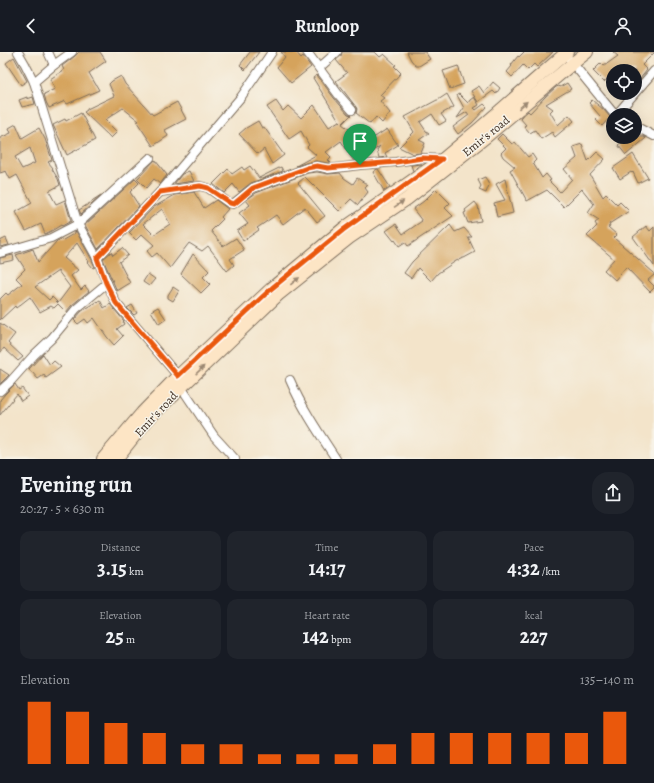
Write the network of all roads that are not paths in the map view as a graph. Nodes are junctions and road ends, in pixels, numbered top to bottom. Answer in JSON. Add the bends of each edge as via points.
{"nodes":[{"id":1,"x":18,"y":52,"type":"edge"},
{"id":2,"x":48,"y":52,"type":"edge"},
{"id":3,"x":72,"y":52,"type":"edge"},
{"id":4,"x":272,"y":52,"type":"edge"},
{"id":5,"x":307,"y":52,"type":"edge"},
{"id":6,"x":337,"y":52,"type":"edge"},
{"id":7,"x":566,"y":52,"type":"edge"},
{"id":8,"x":588,"y":52,"type":"edge"},
{"id":9,"x":572,"y":64,"type":"junction"},
{"id":10,"x":54,"y":65,"type":"junction"},
{"id":11,"x":319,"y":68,"type":"junction"},
{"id":12,"x":654,"y":71,"type":"edge"},
{"id":13,"x":34,"y":82,"type":"junction"},
{"id":14,"x":610,"y":108,"type":"edge"},
{"id":15,"x":622,"y":108,"type":"edge"},
{"id":16,"x":352,"y":110,"type":"dead end"},
{"id":17,"x":642,"y":130,"type":"edge"},
{"id":18,"x":654,"y":136,"type":"edge"},
{"id":19,"x":150,"y":158,"type":"dead end"},
{"id":20,"x":442,"y":159,"type":"junction"},
{"id":21,"x":160,"y":192,"type":"junction"},
{"id":22,"x":78,"y":224,"type":"junction"},
{"id":23,"x":0,"y":253,"type":"edge"},
{"id":24,"x":97,"y":258,"type":"junction"},
{"id":25,"x":106,"y":283,"type":"junction"},
{"id":26,"x":290,"y":380,"type":"dead end"},
{"id":27,"x":180,"y":382,"type":"junction"},
{"id":28,"x":0,"y":391,"type":"edge"},
{"id":29,"x":103,"y":459,"type":"edge"},
{"id":30,"x":116,"y":459,"type":"edge"},
{"id":31,"x":235,"y":459,"type":"edge"},
{"id":32,"x":336,"y":459,"type":"edge"}],
"edges":[{"from":1,"to":13,"type":"street"},
{"from":2,"to":10,"type":"street"},
{"from":3,"to":10,"type":"street"},
{"from":4,"to":21,"type":"street","via":[[241,97]]},
{"from":5,"to":11,"type":"street"},
{"from":6,"to":11,"type":"street"},
{"from":7,"to":9,"type":"street"},
{"from":7,"to":20,"type":"main road","name":"Emir's road"},
{"from":8,"to":9,"type":"main road","name":"Emir's road"},
{"from":9,"to":14,"type":"street"},
{"from":27,"to":9,"type":"main road","name":"Emir's road","one_way":true,"via":[[279,294],[349,238],[407,199]]},
{"from":10,"to":13,"type":"street"},
{"from":11,"to":16,"type":"street"},
{"from":12,"to":15,"type":"street"},
{"from":13,"to":22,"type":"street"},
{"from":17,"to":18,"type":"street"},
{"from":19,"to":22,"type":"street"},
{"from":20,"to":21,"type":"street","via":[[422,158],[307,168],[253,188],[234,204],[200,186]]},
{"from":20,"to":27,"type":"main road","name":"Emir's road","via":[[343,230],[272,288]]},
{"from":21,"to":24,"type":"street"},
{"from":22,"to":23,"type":"street","via":[[50,238]]},
{"from":22,"to":24,"type":"street"},
{"from":24,"to":25,"type":"street"},
{"from":25,"to":27,"type":"street","via":[[116,303]]},
{"from":25,"to":28,"type":"street","via":[[76,309],[52,338]]},
{"from":26,"to":32,"type":"street","via":[[311,421]]},
{"from":27,"to":29,"type":"main road","name":"Emir's road","via":[[142,413]]},
{"from":27,"to":30,"type":"main road","name":"Emir's road"},
{"from":27,"to":31,"type":"street","via":[[214,436]]}]}
